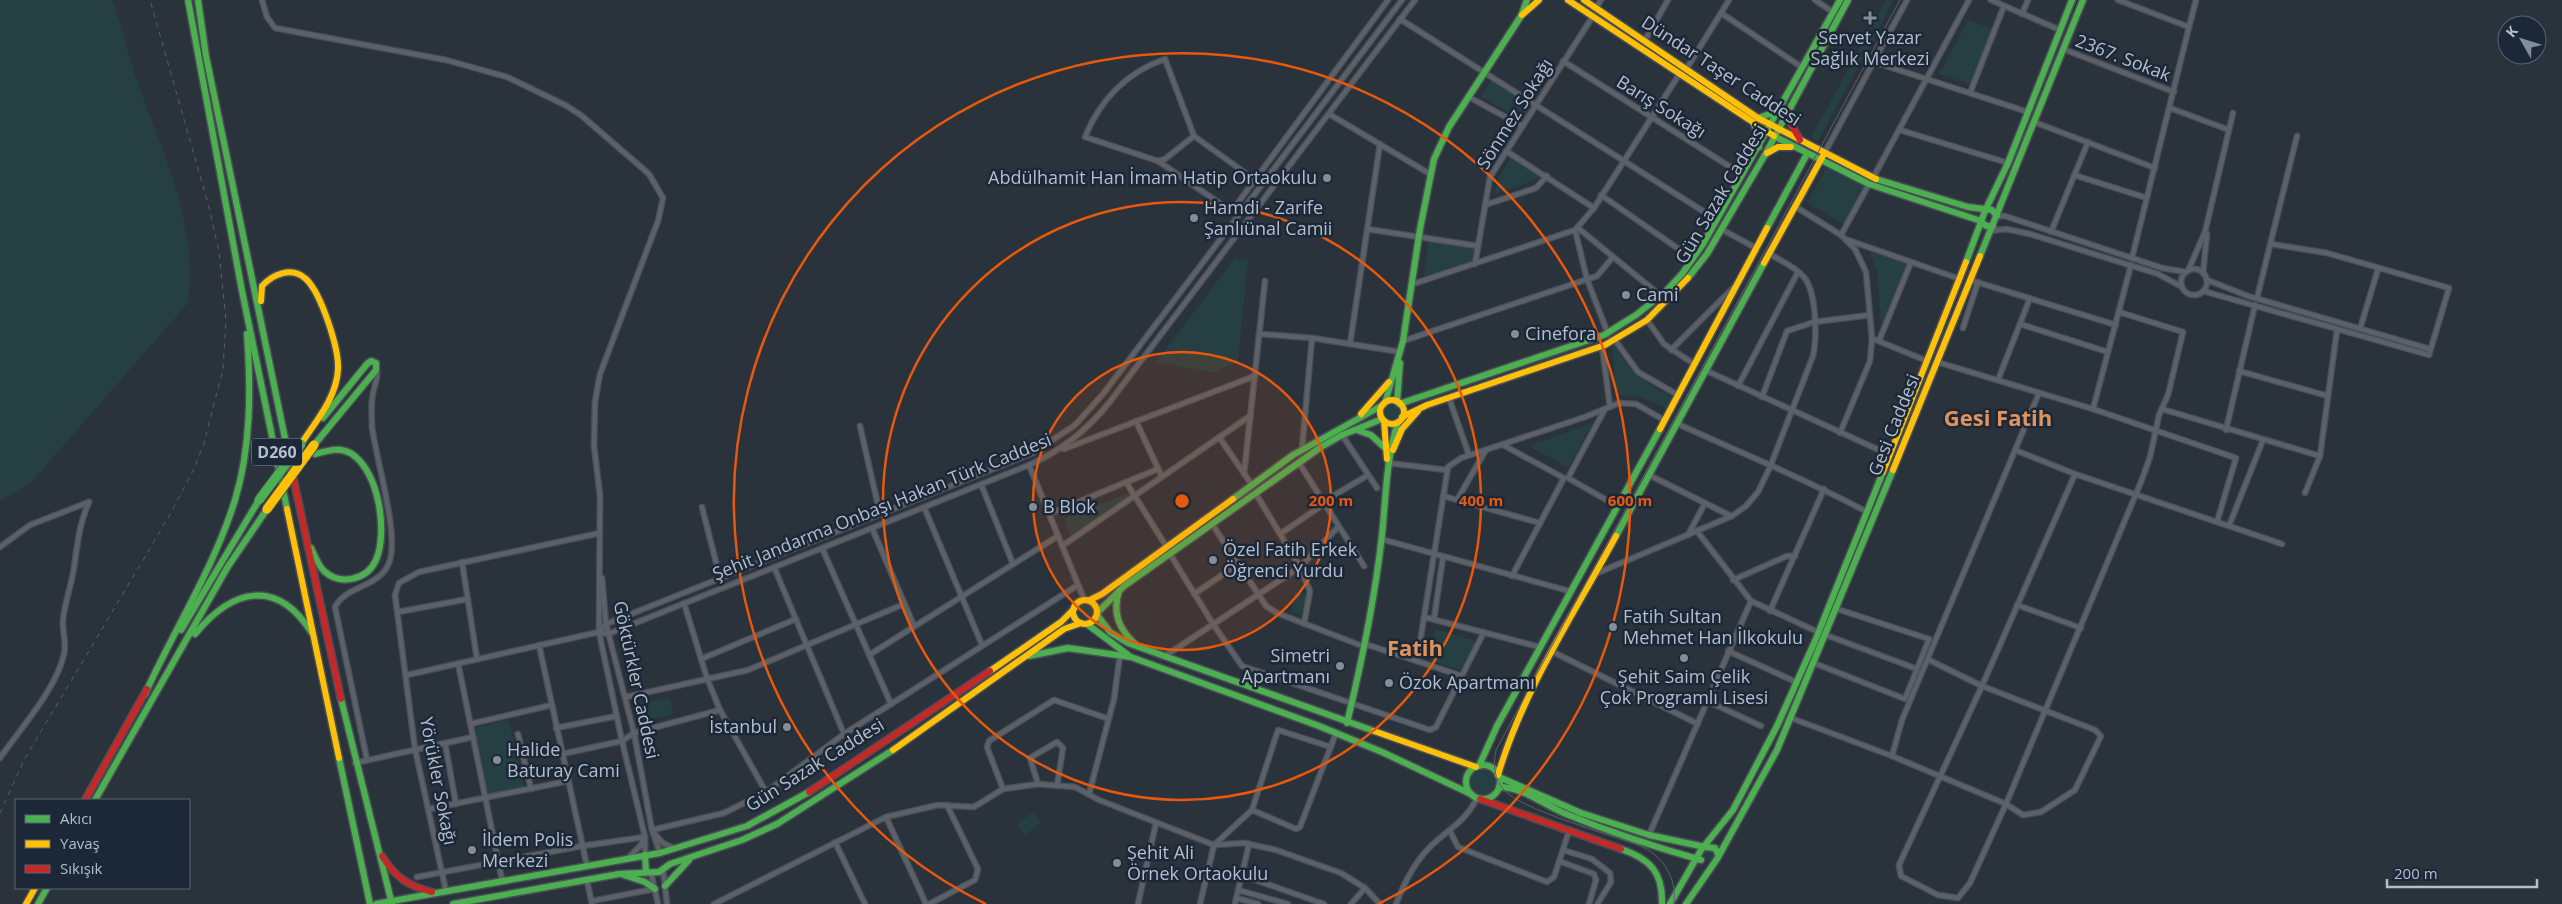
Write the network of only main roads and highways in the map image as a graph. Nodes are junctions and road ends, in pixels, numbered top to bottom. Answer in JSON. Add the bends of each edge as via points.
{"nodes":[{"id":1,"x":188,"y":0,"type":"edge"},
{"id":2,"x":198,"y":0,"type":"edge"},
{"id":3,"x":1527,"y":0,"type":"edge"},
{"id":4,"x":1539,"y":0,"type":"edge"},
{"id":5,"x":1568,"y":0,"type":"edge"},
{"id":6,"x":1584,"y":0,"type":"edge"},
{"id":7,"x":1840,"y":0,"type":"edge"},
{"id":8,"x":1848,"y":0,"type":"edge"},
{"id":9,"x":2072,"y":0,"type":"edge"},
{"id":10,"x":2083,"y":0,"type":"edge"},
{"id":11,"x":1596,"y":8,"type":"edge"},
{"id":12,"x":1521,"y":16,"type":"junction"},
{"id":13,"x":1684,"y":71,"type":"junction"},
{"id":14,"x":1785,"y":111,"type":"junction"},
{"id":15,"x":1756,"y":121,"type":"junction"},
{"id":16,"x":1774,"y":132,"type":"junction"},
{"id":17,"x":1802,"y":142,"type":"junction"},
{"id":18,"x":1792,"y":147,"type":"junction"},
{"id":19,"x":1762,"y":151,"type":"junction"},
{"id":20,"x":1807,"y":154,"type":"junction"},
{"id":21,"x":1822,"y":158,"type":"junction"},
{"id":22,"x":1871,"y":181,"type":"junction"},
{"id":23,"x":1984,"y":211,"type":"junction"},
{"id":24,"x":1998,"y":216,"type":"junction"},
{"id":25,"x":1981,"y":220,"type":"junction"},
{"id":26,"x":1992,"y":228,"type":"junction"},
{"id":27,"x":242,"y":291,"type":"junction"},
{"id":28,"x":262,"y":332,"type":"junction"},
{"id":29,"x":1401,"y":352,"type":"junction"},
{"id":30,"x":1397,"y":365,"type":"junction"},
{"id":31,"x":1398,"y":403,"type":"junction"},
{"id":32,"x":1384,"y":404,"type":"junction"},
{"id":33,"x":1426,"y":405,"type":"junction"},
{"id":34,"x":1383,"y":420,"type":"junction"},
{"id":35,"x":1400,"y":420,"type":"junction"},
{"id":36,"x":1353,"y":426,"type":"junction"},
{"id":37,"x":301,"y":444,"type":"junction"},
{"id":38,"x":1384,"y":448,"type":"junction"},
{"id":39,"x":314,"y":450,"type":"junction"},
{"id":40,"x":1388,"y":463,"type":"junction"},
{"id":41,"x":1254,"y":489,"type":"junction"},
{"id":42,"x":305,"y":535,"type":"junction"},
{"id":43,"x":1168,"y":550,"type":"junction"},
{"id":44,"x":1121,"y":589,"type":"junction"},
{"id":45,"x":1087,"y":600,"type":"junction"},
{"id":46,"x":1074,"y":608,"type":"junction"},
{"id":47,"x":1097,"y":613,"type":"junction"},
{"id":48,"x":1084,"y":623,"type":"junction"},
{"id":49,"x":1822,"y":634,"type":"junction"},
{"id":50,"x":318,"y":646,"type":"junction"},
{"id":51,"x":1138,"y":646,"type":"junction"},
{"id":52,"x":1131,"y":657,"type":"junction"},
{"id":53,"x":1021,"y":659,"type":"junction"},
{"id":54,"x":149,"y":695,"type":"junction"},
{"id":55,"x":1347,"y":723,"type":"junction"},
{"id":56,"x":1477,"y":766,"type":"junction"},
{"id":57,"x":1498,"y":776,"type":"junction"},
{"id":58,"x":1499,"y":787,"type":"junction"},
{"id":59,"x":1476,"y":797,"type":"junction"},
{"id":60,"x":86,"y":799,"type":"edge"},
{"id":61,"x":96,"y":799,"type":"edge"},
{"id":62,"x":378,"y":848,"type":"junction"},
{"id":63,"x":660,"y":852,"type":"junction"},
{"id":64,"x":1702,"y":854,"type":"junction"},
{"id":65,"x":645,"y":855,"type":"junction"},
{"id":66,"x":693,"y":857,"type":"junction"},
{"id":67,"x":1717,"y":858,"type":"junction"},
{"id":68,"x":663,"y":869,"type":"junction"},
{"id":69,"x":648,"y":873,"type":"junction"},
{"id":70,"x":621,"y":874,"type":"junction"},
{"id":71,"x":664,"y":886,"type":"road end"},
{"id":72,"x":35,"y":889,"type":"edge"},
{"id":73,"x":46,"y":889,"type":"edge"},
{"id":74,"x":655,"y":889,"type":"road end"},
{"id":75,"x":434,"y":893,"type":"junction"},
{"id":76,"x":392,"y":902,"type":"edge"},
{"id":77,"x":370,"y":903,"type":"edge"},
{"id":78,"x":26,"y":904,"type":"edge"},
{"id":79,"x":38,"y":904,"type":"edge"},
{"id":80,"x":453,"y":904,"type":"edge"},
{"id":81,"x":1662,"y":904,"type":"edge"},
{"id":82,"x":1670,"y":904,"type":"edge"},
{"id":83,"x":1686,"y":904,"type":"edge"}],
"edges":[{"from":1,"to":27,"type":"main road","number":"D260"},
{"from":2,"to":28,"type":"main road","number":"D260","via":[[206,56]]},
{"from":3,"to":12,"type":"main road"},
{"from":4,"to":12,"type":"main road"},
{"from":5,"to":11,"type":"main road","name":"Dündar Taşer Caddesi"},
{"from":6,"to":11,"type":"main road","name":"Dündar Taşer Caddesi"},
{"from":7,"to":14,"type":"main road","name":"Gün Sazak Caddesi","via":[[1803,68]]},
{"from":8,"to":14,"type":"main road","name":"Gün Sazak Caddesi"},
{"from":9,"to":23,"type":"main road","via":[[2008,163]]},
{"from":10,"to":24,"type":"main road","name":"Gesi Caddesi"},
{"from":11,"to":13,"type":"main road","name":"Dündar Taşer Caddesi"},
{"from":11,"to":13,"type":"main road","name":"Dündar Taşer Caddesi","via":[[1645,40]]},
{"from":12,"to":29,"type":"main road","via":[[1444,136],[1430,174]]},
{"from":13,"to":15,"type":"main road","name":"Dündar Taşer Caddesi"},
{"from":14,"to":15,"type":"main road"},
{"from":14,"to":16,"type":"main road","name":"Gün Sazak Caddesi"},
{"from":14,"to":17,"type":"main road"},
{"from":15,"to":16,"type":"main road","name":"Dündar Taşer Caddesi"},
{"from":15,"to":19,"type":"main road"},
{"from":16,"to":17,"type":"main road","name":"Dündar Taşer Caddesi"},
{"from":16,"to":18,"type":"main road","name":"Dündar Taşer Caddesi"},
{"from":16,"to":19,"type":"main road","name":"Gün Sazak Caddesi"},
{"from":17,"to":21,"type":"main road","name":"Dündar Taşer Caddesi"},
{"from":18,"to":19,"type":"main road"},
{"from":18,"to":20,"type":"main road","name":"Dündar Taşer Caddesi"},
{"from":19,"to":31,"type":"main road","name":"Gün Sazak Caddesi","via":[[1743,175],[1693,259],[1661,296],[1622,326],[1608,334],[1476,380]]},
{"from":19,"to":33,"type":"main road","name":"Gün Sazak Caddesi","via":[[1721,229],[1688,280],[1646,320],[1602,346]]},
{"from":20,"to":21,"type":"main road","name":"Dündar Taşer Caddesi"},
{"from":20,"to":56,"type":"main road"},
{"from":21,"to":22,"type":"main road","name":"Dündar Taşer Caddesi"},
{"from":21,"to":57,"type":"main road","via":[[1553,652],[1512,731]]},
{"from":22,"to":23,"type":"main road","name":"Dündar Taşer Caddesi"},
{"from":22,"to":25,"type":"main road","name":"Dündar Taşer Caddesi"},
{"from":23,"to":24,"type":"main road","via":[[1992,210]]},
{"from":23,"to":25,"type":"main road"},
{"from":24,"to":26,"type":"main road","name":"Gesi Caddesi"},
{"from":25,"to":26,"type":"main road"},
{"from":25,"to":49,"type":"main road","name":"Gesi Caddesi"},
{"from":26,"to":49,"type":"main road","name":"Gesi Caddesi","via":[[1974,281],[1937,362],[1837,609]]},
{"from":27,"to":50,"type":"main road","number":"D260"},
{"from":27,"to":54,"type":"main road","via":[[250,398],[247,441],[238,488],[218,545]]},
{"from":28,"to":37,"type":"main road","via":[[260,290],[264,283],[284,272],[305,278],[336,346],[338,369],[332,392]]},
{"from":28,"to":42,"type":"main road","number":"D260"},
{"from":29,"to":30,"type":"main road"},
{"from":29,"to":31,"type":"main road"},
{"from":30,"to":32,"type":"main road"},
{"from":30,"to":36,"type":"main road","via":[[1380,395]]},
{"from":31,"to":32,"type":"main road"},
{"from":31,"to":35,"type":"main road","via":[[1403,408]]},
{"from":32,"to":34,"type":"main road","via":[[1380,410]]},
{"from":32,"to":36,"type":"main road"},
{"from":33,"to":35,"type":"main road","name":"Gün Sazak Caddesi"},
{"from":33,"to":40,"type":"main road","via":[[1402,429]]},
{"from":34,"to":35,"type":"main road","via":[[1390,424]]},
{"from":34,"to":36,"type":"main road"},
{"from":34,"to":38,"type":"main road"},
{"from":35,"to":40,"type":"main road","via":[[1392,438]]},
{"from":36,"to":38,"type":"main road","via":[[1371,434]]},
{"from":36,"to":41,"type":"main road"},
{"from":36,"to":41,"type":"main road","via":[[1302,449]]},
{"from":37,"to":39,"type":"main road","via":[[368,363],[375,362],[377,368]]},
{"from":37,"to":54,"type":"main road","bridge":true,"via":[[259,500],[220,563]]},
{"from":38,"to":40,"type":"main road"},
{"from":39,"to":42,"type":"main road","via":[[340,448],[356,454],[365,464],[378,507],[377,558],[372,568],[362,576],[352,580],[340,579],[322,569]]},
{"from":39,"to":54,"type":"main road","bridge":true,"via":[[267,509],[227,568]]},
{"from":40,"to":55,"type":"main road","via":[[1381,540],[1365,646]]},
{"from":41,"to":43,"type":"main road"},
{"from":41,"to":43,"type":"main road","via":[[1212,524]]},
{"from":42,"to":62,"type":"main road","number":"D260","via":[[355,763]]},
{"from":43,"to":44,"type":"main road"},
{"from":43,"to":45,"type":"main road","via":[[1102,594]]},
{"from":44,"to":47,"type":"main road"},
{"from":44,"to":51,"type":"main road","via":[[1115,604],[1117,620],[1125,634]]},
{"from":45,"to":46,"type":"main road","via":[[1076,603]]},
{"from":45,"to":47,"type":"main road","via":[[1095,604]]},
{"from":46,"to":48,"type":"main road","via":[[1074,617]]},
{"from":46,"to":63,"type":"main road","name":"Gün Sazak Caddesi","via":[[1061,622],[949,700],[782,809],[738,830]]},
{"from":47,"to":48,"type":"main road","via":[[1092,622]]},
{"from":47,"to":51,"type":"main road","via":[[1114,635]]},
{"from":48,"to":52,"type":"main road"},
{"from":48,"to":53,"type":"main road","name":"Gün Sazak Caddesi","via":[[1064,629]]},
{"from":49,"to":64,"type":"main road","name":"Gesi Caddesi","via":[[1740,799]]},
{"from":49,"to":67,"type":"main road","name":"Gesi Caddesi","via":[[1814,663],[1791,718],[1764,775]]},
{"from":50,"to":54,"type":"main road","via":[[306,621],[286,604],[264,596],[237,598],[219,607],[201,625]]},
{"from":50,"to":77,"type":"main road","number":"D260"},
{"from":51,"to":55,"type":"main road"},
{"from":52,"to":53,"type":"main road","via":[[1061,649]]},
{"from":52,"to":59,"type":"main road","via":[[1336,733]]},
{"from":53,"to":66,"type":"main road","name":"Gün Sazak Caddesi","via":[[906,742],[777,824]]},
{"from":54,"to":60,"type":"main road"},
{"from":54,"to":61,"type":"main road"},
{"from":55,"to":56,"type":"main road"},
{"from":56,"to":57,"type":"main road","via":[[1489,767]]},
{"from":56,"to":59,"type":"main road","via":[[1466,784]]},
{"from":57,"to":58,"type":"main road"},
{"from":57,"to":64,"type":"main road","via":[[1568,808]]},
{"from":58,"to":59,"type":"main road","via":[[1490,797]]},
{"from":58,"to":64,"type":"main road","via":[[1511,788],[1565,814],[1662,849]]},
{"from":59,"to":81,"type":"main road","via":[[1644,858],[1660,878]]},
{"from":62,"to":75,"type":"main road","via":[[400,881]]},
{"from":62,"to":76,"type":"main road","number":"D260"},
{"from":63,"to":65,"type":"main road","name":"Gün Sazak Caddesi"},
{"from":63,"to":68,"type":"main road","via":[[665,863]]},
{"from":64,"to":67,"type":"main road","via":[[1708,864]]},
{"from":64,"to":67,"type":"main road","via":[[1715,848]]},
{"from":64,"to":82,"type":"main road","name":"Gesi Caddesi"},
{"from":65,"to":69,"type":"main road"},
{"from":65,"to":75,"type":"main road","name":"Gün Sazak Caddesi"},
{"from":66,"to":68,"type":"main road","name":"Gün Sazak Caddesi"},
{"from":66,"to":71,"type":"main road"},
{"from":67,"to":83,"type":"main road","name":"Gesi Caddesi"},
{"from":68,"to":69,"type":"main road","name":"Gün Sazak Caddesi"},
{"from":69,"to":70,"type":"main road","name":"Gün Sazak Caddesi"},
{"from":70,"to":74,"type":"main road"},
{"from":70,"to":80,"type":"main road","name":"Gün Sazak Caddesi"},
{"from":72,"to":78,"type":"main road"},
{"from":73,"to":79,"type":"main road"},
{"from":75,"to":76,"type":"main road","name":"Gün Sazak Caddesi"},
{"from":76,"to":77,"type":"main road","name":"Gün Sazak Caddesi"}]}
